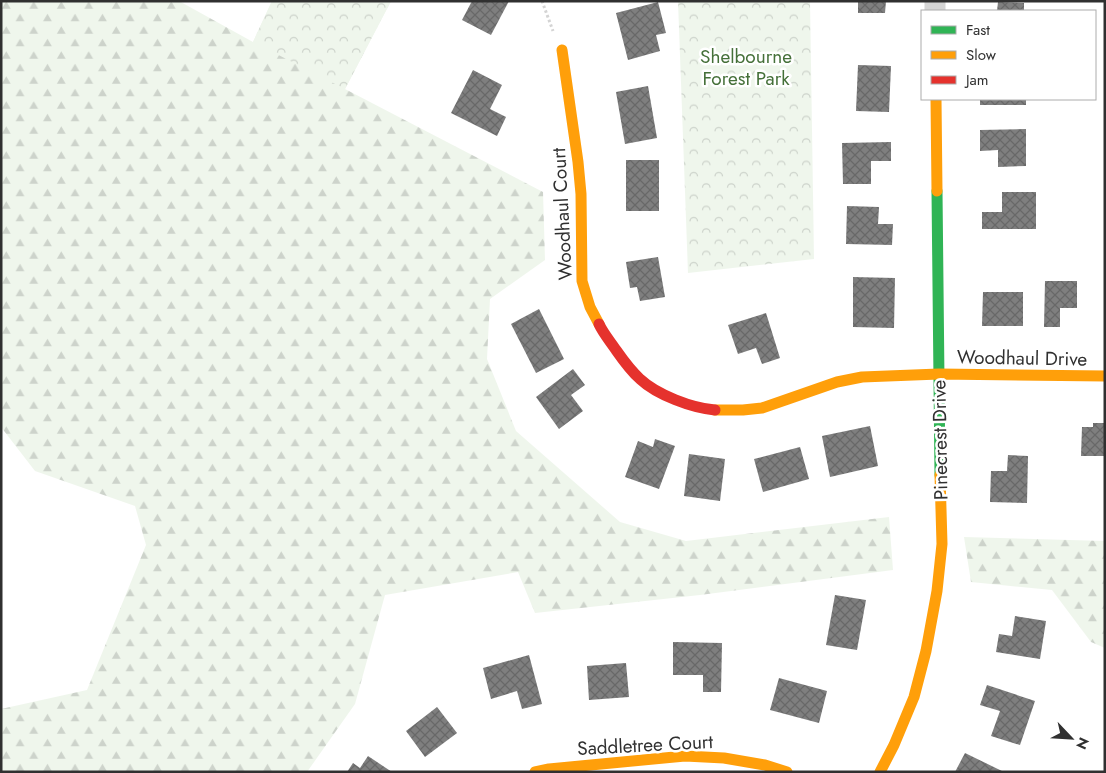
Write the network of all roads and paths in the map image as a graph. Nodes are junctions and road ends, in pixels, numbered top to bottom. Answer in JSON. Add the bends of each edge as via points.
{"nodes":[{"id":1,"x":542,"y":1,"type":"edge"},
{"id":2,"x":548,"y":19,"type":"dead end"},
{"id":3,"x":562,"y":50,"type":"dead end"},
{"id":4,"x":936,"y":100,"type":"edge"},
{"id":5,"x":939,"y":374,"type":"junction"},
{"id":6,"x":1105,"y":376,"type":"edge"},
{"id":7,"x":535,"y":772,"type":"edge"},
{"id":8,"x":787,"y":772,"type":"edge"},
{"id":9,"x":880,"y":772,"type":"edge"}],
"edges":[{"from":1,"to":2,"type":"path"},
{"from":3,"to":5,"type":"street","name":"Woodhaul Court","via":[[581,194],[582,281],[602,331],[641,380],[665,395],[691,405],[712,410],[743,410],[762,408],[837,382],[862,377]]},
{"from":4,"to":5,"type":"street","name":"Pinecrest Drive"},
{"from":5,"to":6,"type":"street","name":"Woodhaul Drive"},
{"from":5,"to":9,"type":"street","name":"Pinecrest Drive","via":[[942,544],[937,591],[914,697]]},
{"from":7,"to":8,"type":"street","name":"Saddletree Court","via":[[685,756],[724,758]]}]}
